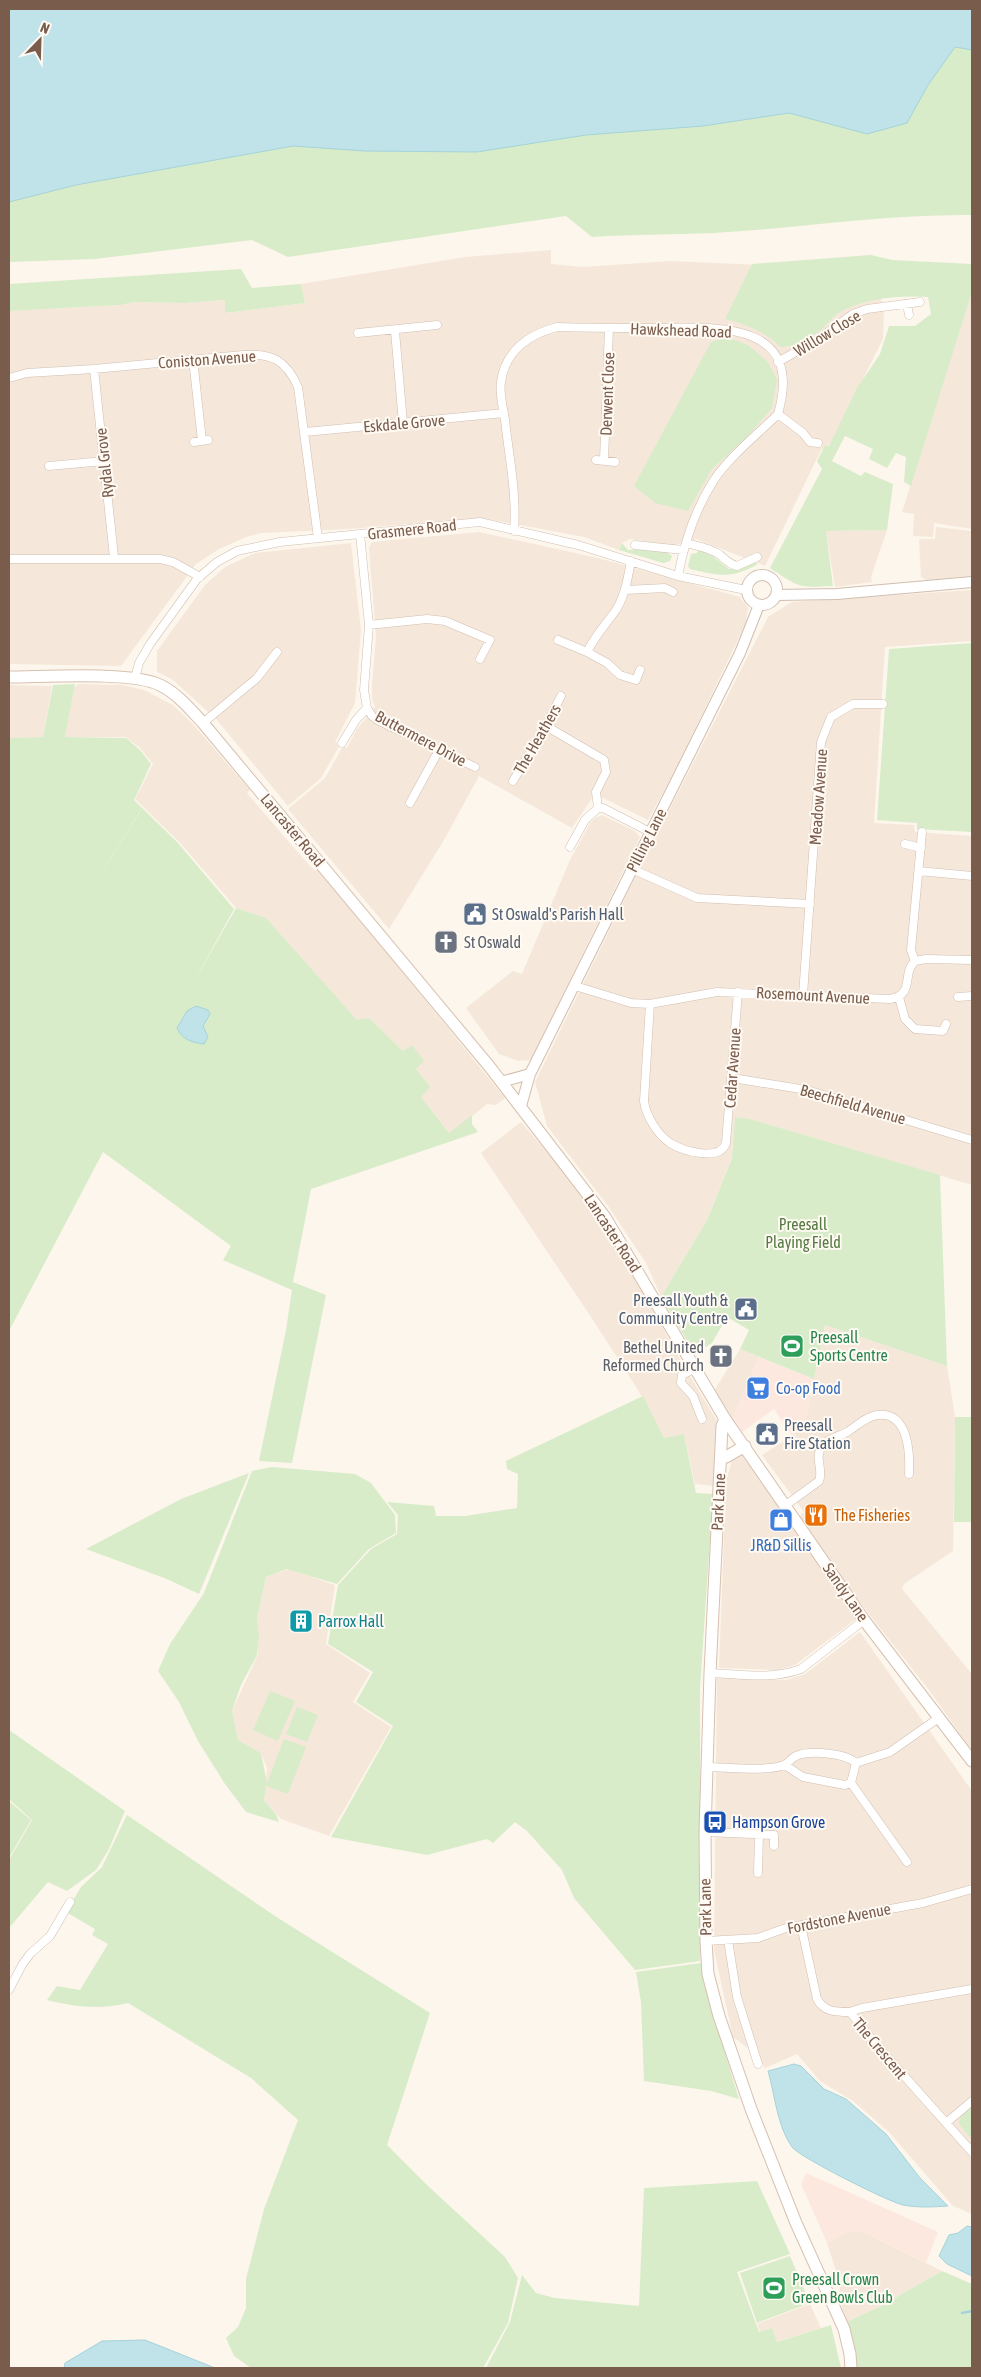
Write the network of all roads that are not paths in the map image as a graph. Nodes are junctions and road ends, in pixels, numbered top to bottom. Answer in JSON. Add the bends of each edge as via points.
{"nodes":[{"id":1,"x":920,"y":302,"type":"dead end"},
{"id":2,"x":907,"y":304,"type":"junction"},
{"id":3,"x":909,"y":314,"type":"dead end"},
{"id":4,"x":437,"y":325,"type":"dead end"},
{"id":5,"x":609,"y":328,"type":"junction"},
{"id":6,"x":395,"y":330,"type":"junction"},
{"id":7,"x":358,"y":333,"type":"dead end"},
{"id":8,"x":193,"y":359,"type":"junction"},
{"id":9,"x":778,"y":362,"type":"junction"},
{"id":10,"x":94,"y":369,"type":"junction"},
{"id":11,"x":9,"y":378,"type":"edge"},
{"id":12,"x":504,"y":413,"type":"junction"},
{"id":13,"x":778,"y":414,"type":"junction"},
{"id":14,"x":403,"y":423,"type":"junction"},
{"id":15,"x":305,"y":432,"type":"junction"},
{"id":16,"x":202,"y":441,"type":"dead end"},
{"id":17,"x":818,"y":443,"type":"dead end"},
{"id":18,"x":104,"y":460,"type":"junction"},
{"id":19,"x":615,"y":462,"type":"dead end"},
{"id":20,"x":49,"y":466,"type":"dead end"},
{"id":21,"x":514,"y":531,"type":"junction"},
{"id":22,"x":360,"y":534,"type":"junction"},
{"id":23,"x":318,"y":538,"type":"junction"},
{"id":24,"x":635,"y":544,"type":"dead end"},
{"id":25,"x":685,"y":546,"type":"junction"},
{"id":26,"x":752,"y":557,"type":"dead end"},
{"id":27,"x":114,"y":558,"type":"junction"},
{"id":28,"x":9,"y":559,"type":"edge"},
{"id":29,"x":631,"y":561,"type":"junction"},
{"id":30,"x":678,"y":576,"type":"junction"},
{"id":31,"x":200,"y":577,"type":"junction"},
{"id":32,"x":972,"y":582,"type":"edge"},
{"id":33,"x":625,"y":590,"type":"junction"},
{"id":34,"x":746,"y":590,"type":"junction"},
{"id":35,"x":673,"y":592,"type":"dead end"},
{"id":36,"x":776,"y":595,"type":"junction"},
{"id":37,"x":759,"y":605,"type":"junction"},
{"id":38,"x":369,"y":625,"type":"junction"},
{"id":39,"x":493,"y":632,"type":"dead end"},
{"id":40,"x":490,"y":640,"type":"junction"},
{"id":41,"x":558,"y":640,"type":"dead end"},
{"id":42,"x":277,"y":652,"type":"dead end"},
{"id":43,"x":587,"y":652,"type":"junction"},
{"id":44,"x":480,"y":659,"type":"dead end"},
{"id":45,"x":640,"y":670,"type":"dead end"},
{"id":46,"x":9,"y":677,"type":"edge"},
{"id":47,"x":135,"y":678,"type":"junction"},
{"id":48,"x":636,"y":680,"type":"junction"},
{"id":49,"x":637,"y":689,"type":"dead end"},
{"id":50,"x":561,"y":696,"type":"dead end"},
{"id":51,"x":884,"y":704,"type":"dead end"},
{"id":52,"x":368,"y":708,"type":"junction"},
{"id":53,"x":203,"y":724,"type":"junction"},
{"id":54,"x":546,"y":726,"type":"junction"},
{"id":55,"x":342,"y":743,"type":"dead end"},
{"id":56,"x":439,"y":750,"type":"junction"},
{"id":57,"x":475,"y":767,"type":"dead end"},
{"id":58,"x":512,"y":781,"type":"dead end"},
{"id":59,"x":410,"y":803,"type":"dead end"},
{"id":60,"x":598,"y":808,"type":"junction"},
{"id":61,"x":650,"y":832,"type":"junction"},
{"id":62,"x":922,"y":832,"type":"dead end"},
{"id":63,"x":905,"y":844,"type":"dead end"},
{"id":64,"x":570,"y":847,"type":"dead end"},
{"id":65,"x":921,"y":848,"type":"junction"},
{"id":66,"x":632,"y":869,"type":"junction"},
{"id":67,"x":918,"y":871,"type":"junction"},
{"id":68,"x":972,"y":876,"type":"edge"},
{"id":69,"x":810,"y":904,"type":"junction"},
{"id":70,"x":972,"y":960,"type":"edge"},
{"id":71,"x":915,"y":961,"type":"junction"},
{"id":72,"x":574,"y":986,"type":"junction"},
{"id":73,"x":738,"y":992,"type":"junction"},
{"id":74,"x":804,"y":995,"type":"junction"},
{"id":75,"x":972,"y":996,"type":"edge"},
{"id":76,"x":899,"y":997,"type":"junction"},
{"id":77,"x":958,"y":997,"type":"dead end"},
{"id":78,"x":650,"y":1004,"type":"junction"},
{"id":79,"x":946,"y":1024,"type":"dead end"},
{"id":80,"x":530,"y":1074,"type":"junction"},
{"id":81,"x":732,"y":1078,"type":"junction"},
{"id":82,"x":501,"y":1082,"type":"junction"},
{"id":83,"x":518,"y":1103,"type":"junction"},
{"id":84,"x":972,"y":1140,"type":"edge"},
{"id":85,"x":694,"y":1369,"type":"junction"},
{"id":86,"x":702,"y":1419,"type":"dead end"},
{"id":87,"x":725,"y":1419,"type":"junction"},
{"id":88,"x":745,"y":1446,"type":"junction"},
{"id":89,"x":721,"y":1456,"type":"junction"},
{"id":90,"x":908,"y":1474,"type":"dead end"},
{"id":91,"x":786,"y":1505,"type":"junction"},
{"id":92,"x":864,"y":1620,"type":"junction"},
{"id":93,"x":710,"y":1673,"type":"junction"},
{"id":94,"x":940,"y":1717,"type":"junction"},
{"id":95,"x":972,"y":1761,"type":"edge"},
{"id":96,"x":856,"y":1763,"type":"junction"},
{"id":97,"x":785,"y":1765,"type":"junction"},
{"id":98,"x":706,"y":1766,"type":"junction"},
{"id":99,"x":851,"y":1783,"type":"junction"},
{"id":100,"x":705,"y":1832,"type":"junction"},
{"id":101,"x":759,"y":1834,"type":"junction"},
{"id":102,"x":774,"y":1846,"type":"dead end"},
{"id":103,"x":907,"y":1862,"type":"dead end"},
{"id":104,"x":758,"y":1873,"type":"dead end"},
{"id":105,"x":972,"y":1890,"type":"edge"},
{"id":106,"x":70,"y":1902,"type":"dead end"},
{"id":107,"x":801,"y":1925,"type":"junction"},
{"id":108,"x":728,"y":1940,"type":"junction"},
{"id":109,"x":706,"y":1941,"type":"junction"},
{"id":110,"x":972,"y":1988,"type":"edge"},
{"id":111,"x":9,"y":1990,"type":"edge"},
{"id":112,"x":850,"y":2012,"type":"junction"},
{"id":113,"x":758,"y":2064,"type":"dead end"},
{"id":114,"x":972,"y":2101,"type":"edge"},
{"id":115,"x":946,"y":2123,"type":"junction"},
{"id":116,"x":972,"y":2152,"type":"edge"},
{"id":117,"x":851,"y":2368,"type":"edge"}],
"edges":[{"from":1,"to":2,"type":"street","name":"Willow Close"},
{"from":2,"to":3,"type":"street"},
{"from":2,"to":9,"type":"street","name":"Willow Close","via":[[853,314]]},
{"from":4,"to":6,"type":"street"},
{"from":5,"to":9,"type":"street","name":"Hawkshead Road","via":[[727,329],[746,333],[764,344]]},
{"from":5,"to":12,"type":"street","name":"Hawkshead Road","via":[[557,327],[543,330],[523,341],[507,362],[501,382]]},
{"from":5,"to":19,"type":"street","name":"Derwent Close","via":[[600,460]]},
{"from":6,"to":7,"type":"street"},
{"from":6,"to":14,"type":"street"},
{"from":8,"to":10,"type":"street","name":"Coniston Avenue"},
{"from":8,"to":15,"type":"street","name":"Coniston Avenue","via":[[257,354],[272,356],[284,364],[298,387]]},
{"from":8,"to":16,"type":"street"},
{"from":9,"to":13,"type":"street","name":"Hawkshead Road","via":[[784,389]]},
{"from":10,"to":11,"type":"street","name":"Coniston Avenue","via":[[27,373]]},
{"from":10,"to":18,"type":"street","name":"Rydal Grove"},
{"from":12,"to":14,"type":"street","name":"Eskdale Grove"},
{"from":12,"to":21,"type":"street","name":"Hawkshead Road","via":[[516,509]]},
{"from":13,"to":17,"type":"street","via":[[803,433],[807,445]]},
{"from":13,"to":25,"type":"street","via":[[715,478]]},
{"from":14,"to":15,"type":"street","name":"Eskdale Grove"},
{"from":15,"to":23,"type":"street","name":"Coniston Avenue"},
{"from":18,"to":20,"type":"street"},
{"from":18,"to":27,"type":"street","name":"Rydal Grove"},
{"from":21,"to":22,"type":"street","name":"Grasmere Road","via":[[480,522]]},
{"from":21,"to":29,"type":"street","name":"Grasmere Road"},
{"from":22,"to":23,"type":"street","name":"Grasmere Road"},
{"from":22,"to":38,"type":"street"},
{"from":23,"to":31,"type":"street","name":"Grasmere Road","via":[[237,551]]},
{"from":24,"to":25,"type":"street"},
{"from":25,"to":26,"type":"street","via":[[708,549],[737,566]]},
{"from":25,"to":30,"type":"street"},
{"from":27,"to":28,"type":"street"},
{"from":27,"to":31,"type":"street","via":[[160,559],[173,562]]},
{"from":29,"to":30,"type":"street","name":"Grasmere Road"},
{"from":29,"to":33,"type":"street"},
{"from":30,"to":34,"type":"street","name":"Grasmere Road"},
{"from":31,"to":47,"type":"street","name":"Grasmere Road","via":[[150,644]]},
{"from":32,"to":36,"type":"street","via":[[837,594]]},
{"from":33,"to":35,"type":"street","via":[[665,588]]},
{"from":33,"to":43,"type":"street"},
{"from":34,"to":36,"type":"street","via":[[752,579],[765,575],[776,584]]},
{"from":34,"to":37,"type":"street","via":[[750,600]]},
{"from":36,"to":37,"type":"street","via":[[772,602]]},
{"from":37,"to":61,"type":"street","name":"Pilling Lane","via":[[740,653]]},
{"from":38,"to":40,"type":"street","via":[[445,621]]},
{"from":38,"to":52,"type":"street","via":[[364,690]]},
{"from":39,"to":40,"type":"street"},
{"from":40,"to":44,"type":"street"},
{"from":41,"to":43,"type":"street"},
{"from":42,"to":53,"type":"street","via":[[257,678]]},
{"from":43,"to":48,"type":"street","via":[[620,675]]},
{"from":45,"to":48,"type":"street"},
{"from":46,"to":47,"type":"main road","name":"Lancaster Road"},
{"from":47,"to":53,"type":"main road","name":"Lancaster Road","via":[[160,685],[181,699]]},
{"from":48,"to":49,"type":"street"},
{"from":50,"to":54,"type":"street","name":"The Heathers"},
{"from":51,"to":69,"type":"street","name":"Meadow Avenue","via":[[854,704],[832,717],[821,742]]},
{"from":52,"to":55,"type":"street"},
{"from":52,"to":56,"type":"street","name":"Buttermere Drive","via":[[379,721]]},
{"from":53,"to":82,"type":"main road","name":"Lancaster Road"},
{"from":54,"to":58,"type":"street","name":"The Heathers"},
{"from":54,"to":60,"type":"street","via":[[604,760],[606,772],[596,792]]},
{"from":56,"to":57,"type":"street","name":"Buttermere Drive"},
{"from":56,"to":59,"type":"street"},
{"from":60,"to":61,"type":"street","via":[[604,808]]},
{"from":60,"to":64,"type":"street","via":[[585,820]]},
{"from":61,"to":66,"type":"street","name":"Pilling Lane"},
{"from":62,"to":65,"type":"street"},
{"from":63,"to":65,"type":"street"},
{"from":65,"to":67,"type":"street"},
{"from":66,"to":69,"type":"street","via":[[697,898]]},
{"from":66,"to":72,"type":"street","name":"Pilling Lane"},
{"from":67,"to":68,"type":"street"},
{"from":67,"to":71,"type":"street","via":[[911,950]]},
{"from":69,"to":74,"type":"street","name":"Meadow Avenue"},
{"from":70,"to":71,"type":"street"},
{"from":71,"to":76,"type":"street","via":[[909,970],[905,992]]},
{"from":72,"to":78,"type":"street","name":"Rosemount Avenue","via":[[631,1003]]},
{"from":72,"to":80,"type":"street","name":"Pilling Lane"},
{"from":73,"to":74,"type":"street","name":"Rosemount Avenue"},
{"from":73,"to":78,"type":"street","name":"Rosemount Avenue","via":[[717,992]]},
{"from":73,"to":81,"type":"street","name":"Cedar Avenue"},
{"from":74,"to":76,"type":"street","name":"Rosemount Avenue"},
{"from":75,"to":77,"type":"street"},
{"from":76,"to":79,"type":"street","via":[[905,1019],[915,1029],[943,1031]]},
{"from":78,"to":81,"type":"street","name":"Cedar Avenue","via":[[644,1101],[647,1116],[665,1138],[679,1147],[708,1155],[721,1152],[726,1143]]},
{"from":80,"to":82,"type":"street"},
{"from":80,"to":83,"type":"street","name":"Pilling Lane"},
{"from":81,"to":84,"type":"street","name":"Beechfield Avenue","via":[[807,1090]]},
{"from":82,"to":83,"type":"main road","name":"Lancaster Road"},
{"from":83,"to":85,"type":"main road","name":"Lancaster Road","via":[[616,1233]]},
{"from":85,"to":86,"type":"street","via":[[682,1375],[681,1383],[693,1396]]},
{"from":85,"to":87,"type":"main road","name":"Lancaster Road"},
{"from":87,"to":88,"type":"main road","name":"Sandy Lane"},
{"from":87,"to":89,"type":"main road","name":"Park Lane"},
{"from":88,"to":89,"type":"main road","via":[[726,1457]]},
{"from":88,"to":91,"type":"main road","name":"Sandy Lane"},
{"from":89,"to":93,"type":"main road","name":"Park Lane"},
{"from":90,"to":91,"type":"street","via":[[910,1454],[905,1434],[894,1419],[878,1415],[825,1443],[818,1460],[819,1482]]},
{"from":91,"to":92,"type":"main road","name":"Sandy Lane"},
{"from":92,"to":93,"type":"street","via":[[801,1669],[764,1675]]},
{"from":92,"to":94,"type":"main road","name":"Sandy Lane"},
{"from":93,"to":98,"type":"main road","name":"Park Lane"},
{"from":94,"to":95,"type":"main road","name":"Sandy Lane"},
{"from":94,"to":96,"type":"street","via":[[890,1752]]},
{"from":96,"to":97,"type":"street","via":[[843,1756],[809,1754],[797,1755]]},
{"from":96,"to":99,"type":"street"},
{"from":97,"to":98,"type":"street","via":[[755,1768]]},
{"from":97,"to":99,"type":"street","via":[[803,1777],[845,1785]]},
{"from":98,"to":100,"type":"main road","name":"Park Lane"},
{"from":99,"to":103,"type":"street"},
{"from":100,"to":101,"type":"street"},
{"from":100,"to":109,"type":"main road","name":"Park Lane"},
{"from":101,"to":102,"type":"street","via":[[774,1835]]},
{"from":101,"to":104,"type":"street"},
{"from":105,"to":107,"type":"street","name":"Fordstone Avenue","via":[[923,1903]]},
{"from":106,"to":111,"type":"street","via":[[50,1936],[22,1965]]},
{"from":107,"to":108,"type":"street","name":"Fordstone Avenue","via":[[758,1938]]},
{"from":107,"to":112,"type":"street","name":"The Crescent","via":[[817,1999],[827,2010]]},
{"from":108,"to":109,"type":"street","name":"Fordstone Avenue"},
{"from":108,"to":113,"type":"street","name":"Park Lane","via":[[737,1997]]},
{"from":109,"to":117,"type":"main road","name":"Park Lane","via":[[711,1987],[735,2064],[796,2223],[844,2329]]},
{"from":110,"to":112,"type":"street"},
{"from":112,"to":115,"type":"street","name":"The Crescent"},
{"from":114,"to":115,"type":"street"},
{"from":115,"to":116,"type":"street","name":"The Crescent"}]}
